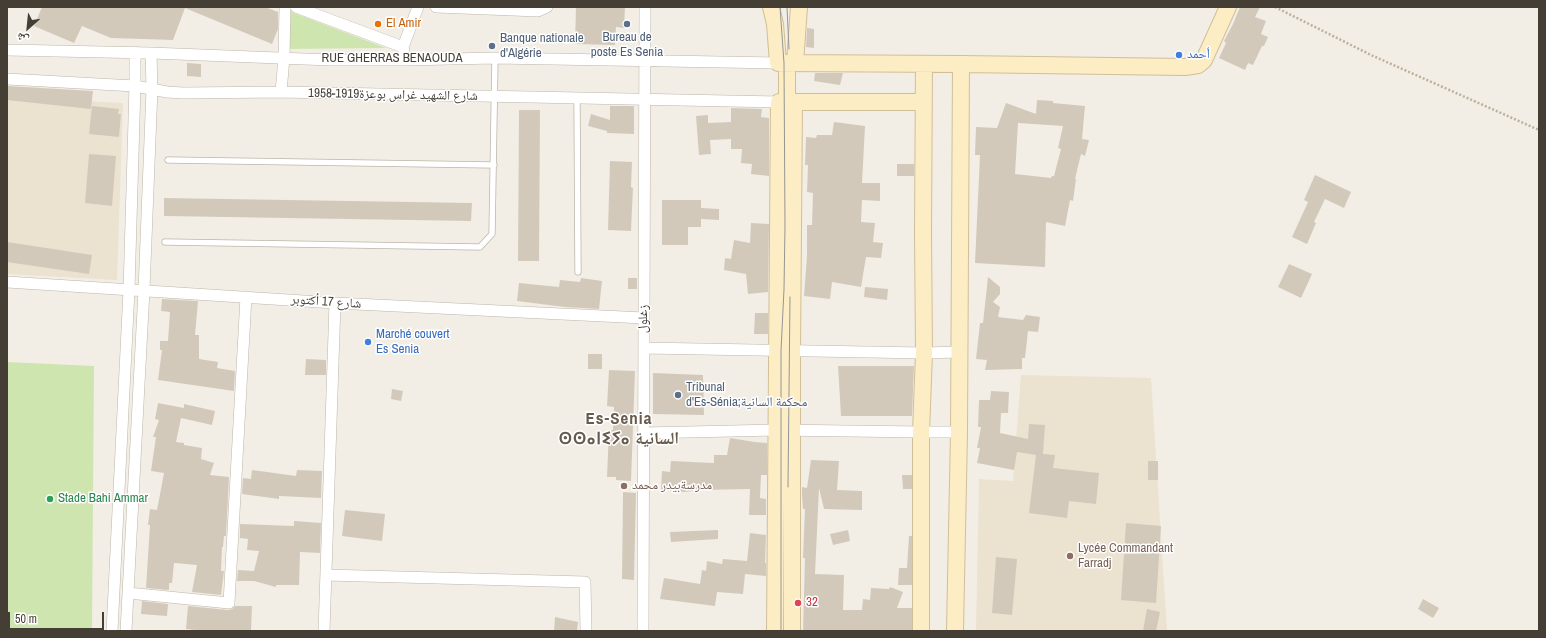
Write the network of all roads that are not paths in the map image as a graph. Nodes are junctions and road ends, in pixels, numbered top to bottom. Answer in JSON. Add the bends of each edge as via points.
{"nodes":[{"id":1,"x":286,"y":7,"type":"edge"},
{"id":2,"x":296,"y":7,"type":"edge"},
{"id":3,"x":418,"y":7,"type":"edge"},
{"id":4,"x":436,"y":7,"type":"edge"},
{"id":5,"x":547,"y":7,"type":"edge"},
{"id":6,"x":645,"y":7,"type":"edge"},
{"id":7,"x":771,"y":7,"type":"edge"},
{"id":8,"x":799,"y":7,"type":"edge"},
{"id":9,"x":1228,"y":7,"type":"edge"},
{"id":10,"x":403,"y":47,"type":"junction"},
{"id":11,"x":7,"y":50,"type":"edge"},
{"id":12,"x":135,"y":52,"type":"junction"},
{"id":13,"x":152,"y":53,"type":"junction"},
{"id":14,"x":284,"y":58,"type":"junction"},
{"id":15,"x":494,"y":58,"type":"junction"},
{"id":16,"x":406,"y":60,"type":"junction"},
{"id":17,"x":646,"y":61,"type":"junction"},
{"id":18,"x":786,"y":63,"type":"junction"},
{"id":19,"x":924,"y":64,"type":"junction"},
{"id":20,"x":961,"y":64,"type":"junction"},
{"id":21,"x":7,"y":79,"type":"edge"},
{"id":22,"x":135,"y":86,"type":"junction"},
{"id":23,"x":152,"y":89,"type":"junction"},
{"id":24,"x":281,"y":92,"type":"junction"},
{"id":25,"x":495,"y":97,"type":"junction"},
{"id":26,"x":577,"y":99,"type":"junction"},
{"id":27,"x":645,"y":100,"type":"junction"},
{"id":28,"x":787,"y":102,"type":"junction"},
{"id":29,"x":923,"y":102,"type":"junction"},
{"id":30,"x":133,"y":157,"type":"junction"},
{"id":31,"x":149,"y":158,"type":"junction"},
{"id":32,"x":168,"y":160,"type":"dead end"},
{"id":33,"x":494,"y":165,"type":"junction"},
{"id":34,"x":165,"y":242,"type":"dead end"},
{"id":35,"x":578,"y":272,"type":"dead end"},
{"id":36,"x":7,"y":282,"type":"edge"},
{"id":37,"x":129,"y":290,"type":"junction"},
{"id":38,"x":144,"y":290,"type":"junction"},
{"id":39,"x":246,"y":297,"type":"junction"},
{"id":40,"x":335,"y":303,"type":"junction"},
{"id":41,"x":644,"y":318,"type":"junction"},
{"id":42,"x":644,"y":348,"type":"junction"},
{"id":43,"x":784,"y":351,"type":"junction"},
{"id":44,"x":959,"y":352,"type":"junction"},
{"id":45,"x":924,"y":353,"type":"junction"},
{"id":46,"x":776,"y":430,"type":"junction"},
{"id":47,"x":792,"y":430,"type":"junction"},
{"id":48,"x":921,"y":432,"type":"junction"},
{"id":49,"x":959,"y":432,"type":"junction"},
{"id":50,"x":644,"y":433,"type":"junction"},
{"id":51,"x":326,"y":575,"type":"junction"},
{"id":52,"x":128,"y":593,"type":"junction"},
{"id":53,"x":112,"y":631,"type":"edge"},
{"id":54,"x":126,"y":631,"type":"edge"},
{"id":55,"x":324,"y":631,"type":"edge"},
{"id":56,"x":586,"y":631,"type":"edge"},
{"id":57,"x":643,"y":631,"type":"edge"},
{"id":58,"x":775,"y":631,"type":"edge"},
{"id":59,"x":792,"y":631,"type":"edge"},
{"id":60,"x":920,"y":631,"type":"edge"},
{"id":61,"x":955,"y":631,"type":"edge"}],
"edges":[{"from":1,"to":14,"type":"street"},
{"from":2,"to":10,"type":"street"},
{"from":3,"to":10,"type":"street"},
{"from":4,"to":5,"type":"street","via":[[538,11]]},
{"from":6,"to":17,"type":"street","name":"زغلول"},
{"from":7,"to":18,"type":"main road"},
{"from":8,"to":18,"type":"main road"},
{"from":9,"to":20,"type":"main road","via":[[1206,57],[1193,67]]},
{"from":10,"to":16,"type":"street"},
{"from":11,"to":12,"type":"street","name":"RUE GHERRAS BENAOUDA"},
{"from":12,"to":13,"type":"street","name":"RUE GHERRAS BENAOUDA"},
{"from":12,"to":22,"type":"street"},
{"from":13,"to":14,"type":"street","name":"RUE GHERRAS BENAOUDA"},
{"from":13,"to":23,"type":"street"},
{"from":14,"to":16,"type":"street","name":"RUE GHERRAS BENAOUDA"},
{"from":14,"to":24,"type":"street"},
{"from":15,"to":16,"type":"street","name":"RUE GHERRAS BENAOUDA"},
{"from":15,"to":17,"type":"street","name":"RUE GHERRAS BENAOUDA"},
{"from":15,"to":25,"type":"lane"},
{"from":17,"to":18,"type":"street","name":"RUE GHERRAS BENAOUDA"},
{"from":17,"to":27,"type":"street","name":"زغلول"},
{"from":18,"to":19,"type":"main road"},
{"from":18,"to":28,"type":"main road"},
{"from":19,"to":20,"type":"main road"},
{"from":19,"to":29,"type":"main road"},
{"from":20,"to":44,"type":"main road"},
{"from":21,"to":22,"type":"street","name":"شارع الشهيد غراس بوعزة1919-1958"},
{"from":22,"to":23,"type":"street","name":"شارع الشهيد غراس بوعزة1919-1958"},
{"from":22,"to":30,"type":"street"},
{"from":23,"to":24,"type":"street","name":"شارع الشهيد غراس بوعزة1919-1958","via":[[183,93]]},
{"from":23,"to":31,"type":"street"},
{"from":24,"to":25,"type":"street","name":"شارع الشهيد غراس بوعزة1919-1958"},
{"from":25,"to":26,"type":"street","name":"شارع الشهيد غراس بوعزة1919-1958"},
{"from":25,"to":33,"type":"lane"},
{"from":26,"to":27,"type":"street","name":"شارع الشهيد غراس بوعزة1919-1958"},
{"from":26,"to":35,"type":"lane"},
{"from":27,"to":28,"type":"street","name":"شارع الشهيد غراس بوعزة1919-1958"},
{"from":27,"to":41,"type":"street","name":"زغلول"},
{"from":28,"to":29,"type":"main road"},
{"from":28,"to":43,"type":"main road"},
{"from":29,"to":45,"type":"main road"},
{"from":30,"to":31,"type":"street"},
{"from":30,"to":37,"type":"street"},
{"from":31,"to":38,"type":"street"},
{"from":32,"to":33,"type":"lane"},
{"from":33,"to":34,"type":"lane","via":[[492,234],[480,247]]},
{"from":36,"to":37,"type":"street","name":"شارع 17 أكتوبر"},
{"from":37,"to":38,"type":"street","name":"شارع 17 أكتوبر"},
{"from":37,"to":53,"type":"street"},
{"from":38,"to":39,"type":"street","name":"شارع 17 أكتوبر"},
{"from":38,"to":52,"type":"street"},
{"from":39,"to":40,"type":"street","name":"شارع 17 أكتوبر"},
{"from":39,"to":52,"type":"street","via":[[229,603]]},
{"from":40,"to":41,"type":"street","name":"شارع 17 أكتوبر"},
{"from":40,"to":51,"type":"street"},
{"from":41,"to":42,"type":"street","name":"زغلول"},
{"from":42,"to":43,"type":"street"},
{"from":42,"to":50,"type":"street","name":"زغلول"},
{"from":43,"to":45,"type":"street"},
{"from":43,"to":46,"type":"main road"},
{"from":43,"to":47,"type":"main road"},
{"from":44,"to":45,"type":"street"},
{"from":44,"to":49,"type":"main road"},
{"from":45,"to":48,"type":"main road"},
{"from":46,"to":47,"type":"street"},
{"from":46,"to":50,"type":"street"},
{"from":46,"to":58,"type":"main road"},
{"from":47,"to":48,"type":"street"},
{"from":47,"to":59,"type":"main road"},
{"from":48,"to":49,"type":"street"},
{"from":48,"to":60,"type":"main road"},
{"from":49,"to":61,"type":"main road"},
{"from":50,"to":57,"type":"street","name":"زغلول"},
{"from":51,"to":55,"type":"street"},
{"from":51,"to":56,"type":"street","via":[[585,582]]},
{"from":52,"to":54,"type":"street"}]}
